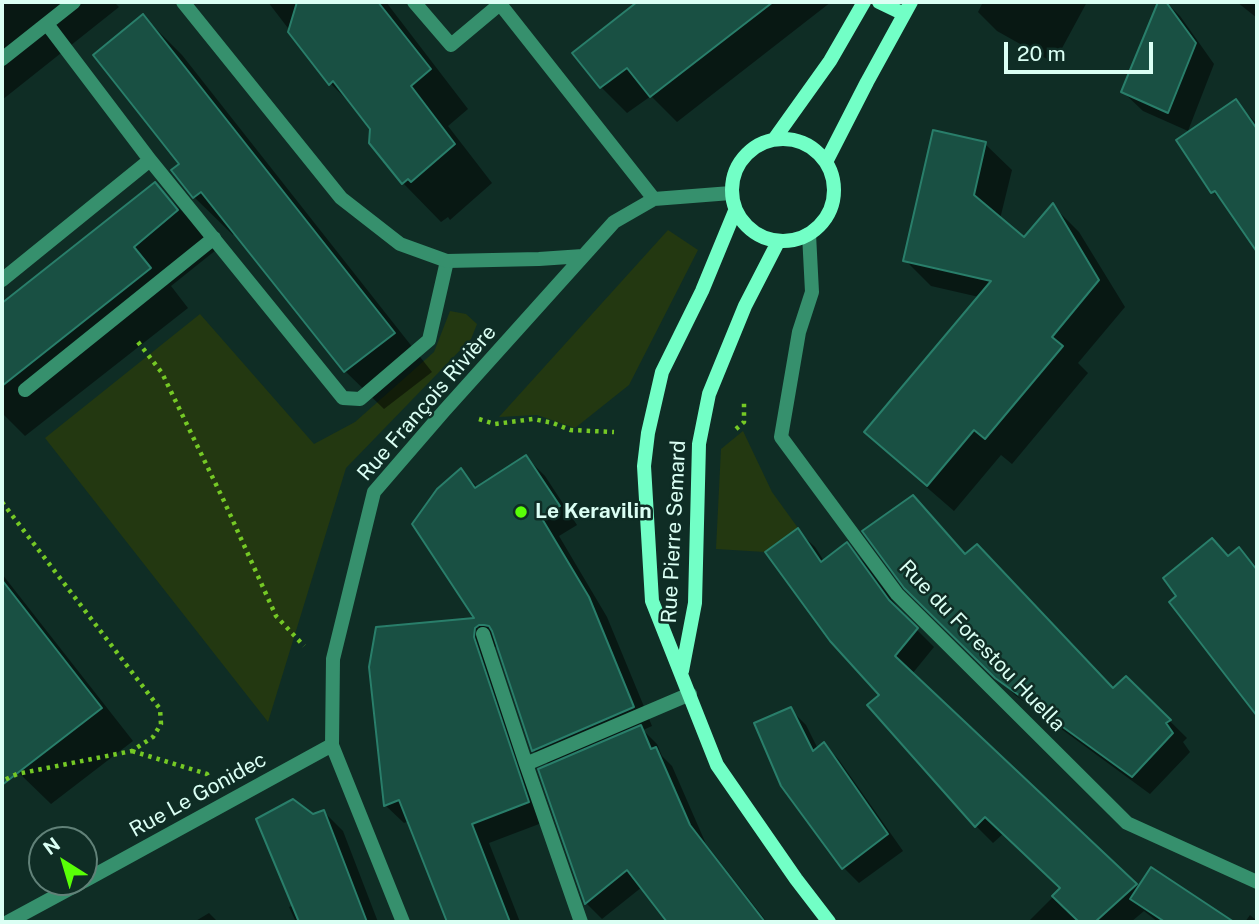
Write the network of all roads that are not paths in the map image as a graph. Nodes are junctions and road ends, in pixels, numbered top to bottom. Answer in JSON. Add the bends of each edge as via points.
{"nodes":[{"id":1,"x":74,"y":2,"type":"edge"},
{"id":2,"x":183,"y":2,"type":"edge"},
{"id":3,"x":414,"y":2,"type":"edge"},
{"id":4,"x":864,"y":2,"type":"edge"},
{"id":5,"x":879,"y":2,"type":"edge"},
{"id":6,"x":501,"y":3,"type":"edge"},
{"id":7,"x":908,"y":8,"type":"edge"},
{"id":8,"x":47,"y":24,"type":"junction"},
{"id":9,"x":2,"y":59,"type":"edge"},
{"id":10,"x":775,"y":138,"type":"junction"},
{"id":11,"x":150,"y":160,"type":"junction"},
{"id":12,"x":826,"y":162,"type":"junction"},
{"id":13,"x":731,"y":193,"type":"junction"},
{"id":14,"x":654,"y":199,"type":"junction"},
{"id":15,"x":735,"y":211,"type":"junction"},
{"id":16,"x":809,"y":234,"type":"junction"},
{"id":17,"x":214,"y":238,"type":"junction"},
{"id":18,"x":778,"y":242,"type":"junction"},
{"id":19,"x":583,"y":256,"type":"junction"},
{"id":20,"x":447,"y":261,"type":"junction"},
{"id":21,"x":2,"y":280,"type":"edge"},
{"id":22,"x":25,"y":390,"type":"dead end"},
{"id":23,"x":484,"y":634,"type":"dead end"},
{"id":24,"x":682,"y":673,"type":"junction"},
{"id":25,"x":690,"y":694,"type":"junction"},
{"id":26,"x":332,"y":745,"type":"junction"},
{"id":27,"x":526,"y":764,"type":"junction"},
{"id":28,"x":98,"y":873,"type":"edge"},
{"id":29,"x":1257,"y":881,"type":"edge"},
{"id":30,"x":56,"y":896,"type":"edge"},
{"id":31,"x":8,"y":922,"type":"edge"},
{"id":32,"x":403,"y":922,"type":"edge"},
{"id":33,"x":581,"y":922,"type":"edge"},
{"id":34,"x":829,"y":922,"type":"edge"}],
"edges":[{"from":1,"to":8,"type":"street"},
{"from":2,"to":20,"type":"street","via":[[341,198],[400,244]]},
{"from":3,"to":6,"type":"street","via":[[451,45]]},
{"from":4,"to":10,"type":"main road","via":[[830,61]]},
{"from":5,"to":7,"type":"main road"},
{"from":6,"to":14,"type":"street"},
{"from":7,"to":12,"type":"main road"},
{"from":8,"to":9,"type":"street"},
{"from":8,"to":11,"type":"street"},
{"from":10,"to":12,"type":"main road","via":[[806,144]]},
{"from":10,"to":13,"type":"main road","via":[[744,156],[736,168]]},
{"from":11,"to":17,"type":"street"},
{"from":11,"to":21,"type":"street"},
{"from":12,"to":16,"type":"main road","via":[[835,188],[834,202],[829,215]]},
{"from":13,"to":14,"type":"street","name":"Rue François Rivière"},
{"from":13,"to":15,"type":"main road"},
{"from":14,"to":19,"type":"street","name":"Rue François Rivière","via":[[614,222]]},
{"from":15,"to":18,"type":"main road","via":[[759,236]]},
{"from":15,"to":24,"type":"main road","name":"Rue Pierre Semard","via":[[662,372],[644,466],[653,601]]},
{"from":16,"to":18,"type":"main road"},
{"from":16,"to":29,"type":"street","name":"Rue du Forestou Huella","via":[[812,292],[799,332],[781,437],[897,594],[1127,823]]},
{"from":17,"to":20,"type":"street","via":[[343,397],[360,399],[429,340]]},
{"from":17,"to":22,"type":"street"},
{"from":18,"to":24,"type":"main road","name":"Rue Pierre Semard","via":[[745,306],[709,394],[699,444],[695,603]]},
{"from":19,"to":20,"type":"street"},
{"from":19,"to":26,"type":"street","name":"Rue François Rivière","via":[[374,492],[333,659]]},
{"from":23,"to":27,"type":"street"},
{"from":24,"to":25,"type":"main road","name":"Rue Pierre Semard"},
{"from":25,"to":27,"type":"street"},
{"from":25,"to":34,"type":"main road","name":"Rue Pierre Semard","via":[[717,765]]},
{"from":26,"to":28,"type":"street","name":"Rue Le Gonidec"},
{"from":26,"to":32,"type":"street","name":"Rue François Rivière"},
{"from":27,"to":33,"type":"street"},
{"from":30,"to":31,"type":"street","name":"Rue Le Gonidec"}]}
